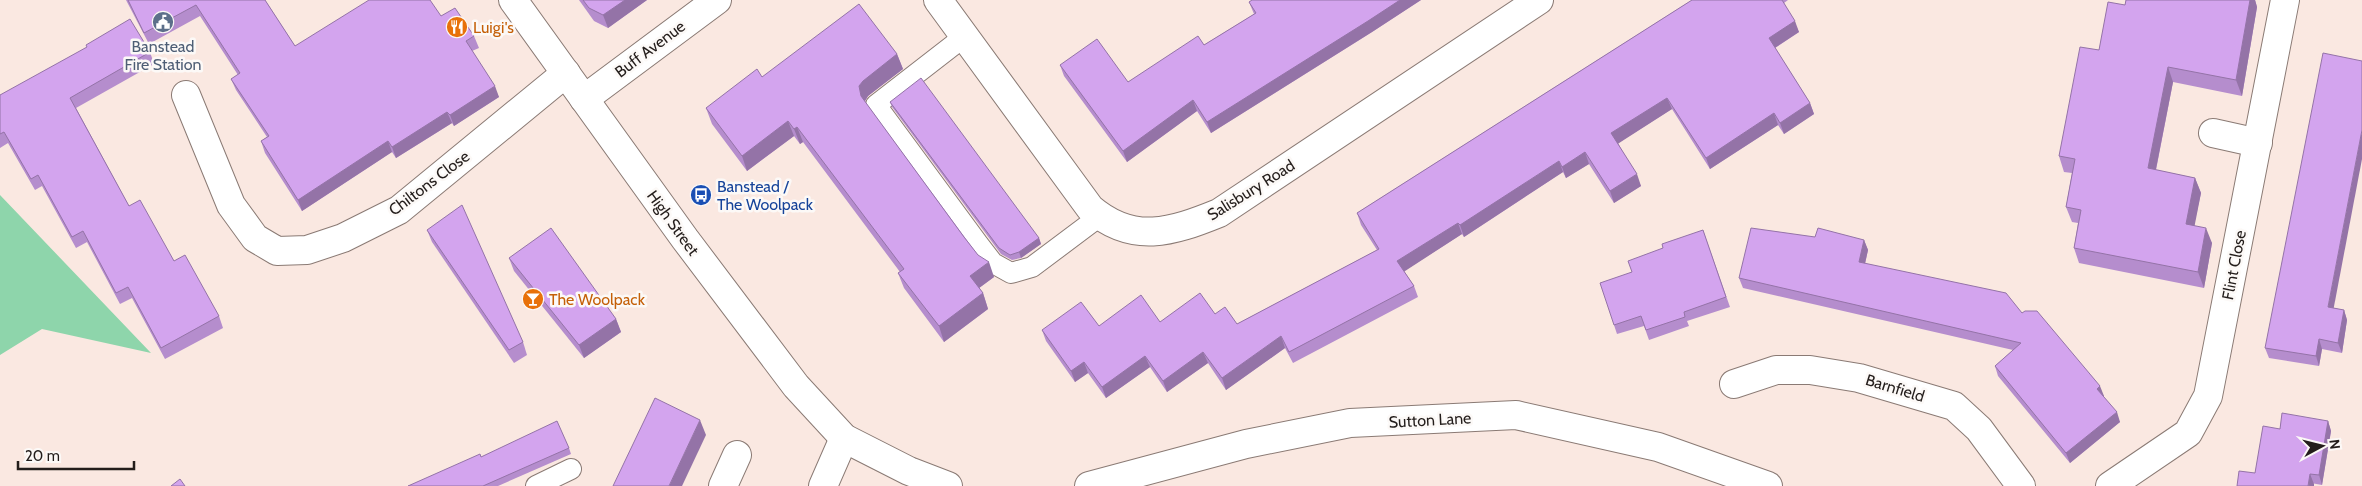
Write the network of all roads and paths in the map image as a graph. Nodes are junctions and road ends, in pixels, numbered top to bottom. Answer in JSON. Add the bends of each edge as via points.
{"nodes":[{"id":1,"x":513,"y":0,"type":"edge"},
{"id":2,"x":717,"y":0,"type":"edge"},
{"id":3,"x":938,"y":0,"type":"edge"},
{"id":4,"x":1539,"y":0,"type":"edge"},
{"id":5,"x":2285,"y":0,"type":"edge"},
{"id":6,"x":965,"y":36,"type":"junction"},
{"id":7,"x":566,"y":74,"type":"junction"},
{"id":8,"x":186,"y":95,"type":"dead end"},
{"id":9,"x":584,"y":99,"type":"junction"},
{"id":10,"x":2213,"y":133,"type":"dead end"},
{"id":11,"x":2258,"y":143,"type":"junction"},
{"id":12,"x":1100,"y":216,"type":"junction"},
{"id":13,"x":1734,"y":384,"type":"dead end"},
{"id":14,"x":844,"y":438,"type":"junction"},
{"id":15,"x":737,"y":455,"type":"dead end"},
{"id":16,"x":571,"y":470,"type":"dead end"},
{"id":17,"x":536,"y":486,"type":"edge"},
{"id":18,"x":723,"y":486,"type":"edge"},
{"id":19,"x":823,"y":486,"type":"edge"},
{"id":20,"x":948,"y":486,"type":"edge"},
{"id":21,"x":1089,"y":486,"type":"edge"},
{"id":22,"x":1768,"y":486,"type":"edge"},
{"id":23,"x":2021,"y":486,"type":"edge"},
{"id":24,"x":2110,"y":486,"type":"edge"}],
"edges":[{"from":1,"to":7,"type":"street","name":"High Street"},
{"from":2,"to":9,"type":"street","name":"Buff Avenue"},
{"from":3,"to":6,"type":"street","name":"Salisbury Road"},
{"from":4,"to":12,"type":"street","name":"Salisbury Road","via":[[1219,213],[1181,228],[1140,233],[1110,223]]},
{"from":5,"to":11,"type":"street","name":"Flint Close"},
{"from":6,"to":12,"type":"street","name":"Salisbury Road","via":[[1090,208]]},
{"from":6,"to":12,"type":"lane","via":[[876,105],[979,245],[993,263],[1011,273],[1032,267]]},
{"from":7,"to":8,"type":"street","name":"Chiltons Close","via":[[399,210],[343,238],[307,250],[277,251],[255,238],[231,205]]},
{"from":7,"to":9,"type":"street","name":"High Street"},
{"from":9,"to":14,"type":"street","name":"High Street","via":[[796,386]]},
{"from":10,"to":11,"type":"street"},
{"from":11,"to":24,"type":"street","name":"Flint Close","via":[[2208,396],[2188,432]]},
{"from":13,"to":23,"type":"street","name":"Barnfield","via":[[1776,370],[1810,370],[1859,378],[1954,406],[1979,429]]},
{"from":14,"to":19,"type":"street"},
{"from":14,"to":20,"type":"street"},
{"from":15,"to":18,"type":"street"},
{"from":16,"to":17,"type":"lane"},
{"from":21,"to":22,"type":"street","name":"Sutton Lane","via":[[1246,444],[1350,424],[1516,415],[1658,447]]}]}
